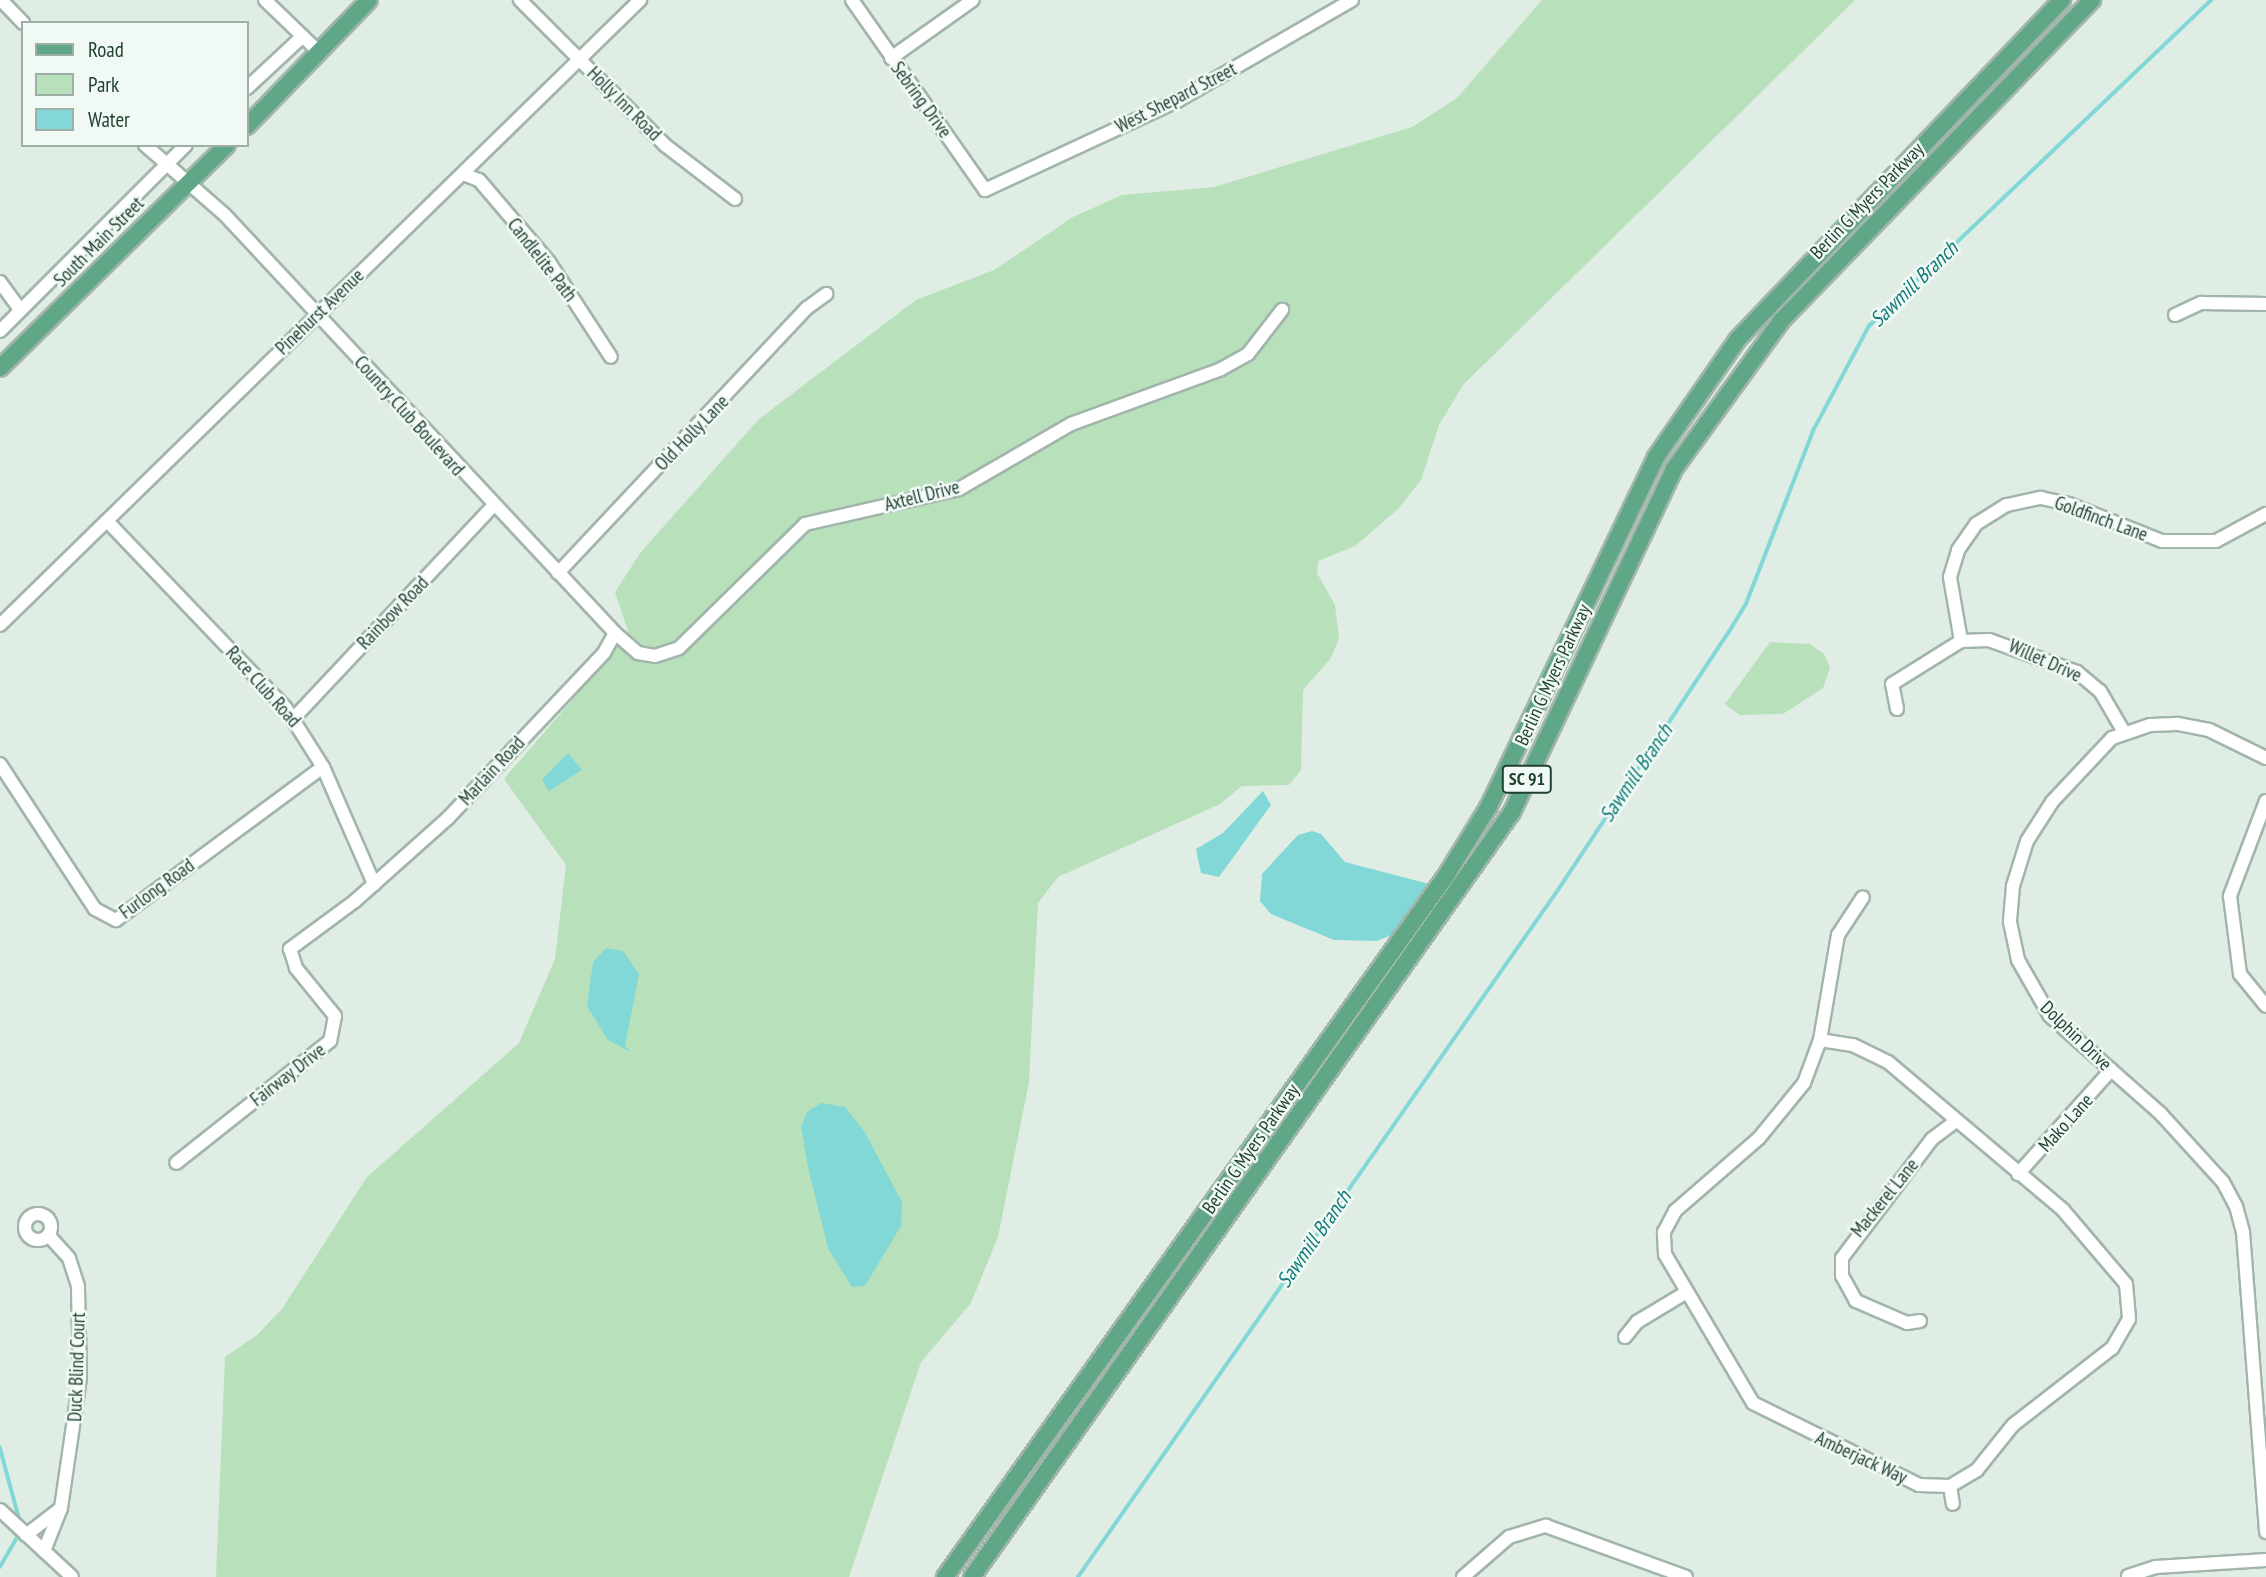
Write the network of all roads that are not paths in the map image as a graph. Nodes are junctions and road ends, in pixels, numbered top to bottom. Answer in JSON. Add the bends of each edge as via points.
{"nodes":[{"id":1,"x":1,"y":0,"type":"edge"},
{"id":2,"x":265,"y":0,"type":"edge"},
{"id":3,"x":369,"y":0,"type":"edge"},
{"id":4,"x":520,"y":0,"type":"edge"},
{"id":5,"x":640,"y":0,"type":"edge"},
{"id":6,"x":852,"y":0,"type":"edge"},
{"id":7,"x":973,"y":0,"type":"edge"},
{"id":8,"x":1352,"y":0,"type":"edge"},
{"id":9,"x":2062,"y":0,"type":"edge"},
{"id":10,"x":2092,"y":0,"type":"edge"},
{"id":11,"x":21,"y":21,"type":"edge"},
{"id":12,"x":303,"y":36,"type":"junction"},
{"id":13,"x":320,"y":53,"type":"junction"},
{"id":14,"x":577,"y":58,"type":"junction"},
{"id":15,"x":891,"y":58,"type":"junction"},
{"id":16,"x":248,"y":87,"type":"edge"},
{"id":17,"x":248,"y":125,"type":"edge"},
{"id":18,"x":147,"y":147,"type":"edge"},
{"id":19,"x":184,"y":147,"type":"edge"},
{"id":20,"x":225,"y":147,"type":"edge"},
{"id":21,"x":166,"y":165,"type":"junction"},
{"id":22,"x":463,"y":174,"type":"junction"},
{"id":23,"x":189,"y":183,"type":"junction"},
{"id":24,"x":994,"y":184,"type":"joint"},
{"id":25,"x":735,"y":200,"type":"dead end"},
{"id":26,"x":0,"y":282,"type":"edge"},
{"id":27,"x":826,"y":294,"type":"dead end"},
{"id":28,"x":2266,"y":303,"type":"edge"},
{"id":29,"x":20,"y":310,"type":"junction"},
{"id":30,"x":1282,"y":310,"type":"dead end"},
{"id":31,"x":317,"y":315,"type":"junction"},
{"id":32,"x":2175,"y":315,"type":"dead end"},
{"id":33,"x":0,"y":331,"type":"edge"},
{"id":34,"x":611,"y":357,"type":"dead end"},
{"id":35,"x":0,"y":368,"type":"edge"},
{"id":36,"x":492,"y":508,"type":"junction"},
{"id":37,"x":2266,"y":514,"type":"edge"},
{"id":38,"x":107,"y":521,"type":"junction"},
{"id":39,"x":558,"y":573,"type":"junction"},
{"id":40,"x":0,"y":625,"type":"edge"},
{"id":41,"x":615,"y":633,"type":"junction"},
{"id":42,"x":1961,"y":641,"type":"junction"},
{"id":43,"x":1897,"y":709,"type":"dead end"},
{"id":44,"x":293,"y":719,"type":"junction"},
{"id":45,"x":2124,"y":732,"type":"junction"},
{"id":46,"x":2266,"y":758,"type":"edge"},
{"id":47,"x":0,"y":764,"type":"edge"},
{"id":48,"x":323,"y":767,"type":"junction"},
{"id":49,"x":2266,"y":801,"type":"edge"},
{"id":50,"x":374,"y":884,"type":"junction"},
{"id":51,"x":1863,"y":897,"type":"dead end"},
{"id":52,"x":2266,"y":1006,"type":"edge"},
{"id":53,"x":1820,"y":1040,"type":"junction"},
{"id":54,"x":1303,"y":1070,"type":"junction"},
{"id":55,"x":2111,"y":1070,"type":"junction"},
{"id":56,"x":1323,"y":1083,"type":"junction"},
{"id":57,"x":1956,"y":1121,"type":"junction"},
{"id":58,"x":176,"y":1163,"type":"dead end"},
{"id":59,"x":2018,"y":1174,"type":"junction"},
{"id":60,"x":48,"y":1235,"type":"dead end"},
{"id":61,"x":1685,"y":1293,"type":"junction"},
{"id":62,"x":1920,"y":1321,"type":"dead end"},
{"id":63,"x":1625,"y":1337,"type":"dead end"},
{"id":64,"x":2259,"y":1360,"type":"edge"},
{"id":65,"x":1950,"y":1486,"type":"junction"},
{"id":66,"x":1953,"y":1504,"type":"dead end"},
{"id":67,"x":61,"y":1508,"type":"junction"},
{"id":68,"x":0,"y":1510,"type":"edge"},
{"id":69,"x":2266,"y":1532,"type":"edge"},
{"id":70,"x":26,"y":1535,"type":"junction"},
{"id":71,"x":44,"y":1551,"type":"junction"},
{"id":72,"x":2266,"y":1560,"type":"edge"},
{"id":73,"x":2128,"y":1576,"type":"edge"},
{"id":74,"x":72,"y":1577,"type":"edge"},
{"id":75,"x":944,"y":1577,"type":"edge"},
{"id":76,"x":972,"y":1577,"type":"edge"},
{"id":77,"x":1463,"y":1577,"type":"edge"},
{"id":78,"x":1686,"y":1577,"type":"edge"}],
"edges":[{"from":1,"to":11,"type":"street"},
{"from":2,"to":12,"type":"street"},
{"from":3,"to":13,"type":"main road"},
{"from":4,"to":14,"type":"street","name":"Holly Inn Road"},
{"from":5,"to":14,"type":"street","name":"Pinehurst Avenue"},
{"from":6,"to":15,"type":"street","name":"Sebring Drive"},
{"from":7,"to":15,"type":"street"},
{"from":8,"to":24,"type":"street","name":"West Shepard Street","via":[[1177,101]]},
{"from":9,"to":54,"type":"main road","name":"Berlin G Myers Parkway","number":"SC 91","via":[[1738,339],[1656,457],[1489,806],[1446,876]]},
{"from":10,"to":56,"type":"main road","name":"Berlin G Myers Parkway","number":"SC 91","via":[[1781,321],[1674,468],[1512,812]]},
{"from":12,"to":13,"type":"street"},
{"from":12,"to":16,"type":"street"},
{"from":13,"to":17,"type":"main road"},
{"from":14,"to":22,"type":"street","name":"Pinehurst Avenue"},
{"from":14,"to":25,"type":"street","name":"Holly Inn Road","via":[[666,146]]},
{"from":15,"to":24,"type":"street","name":"Sebring Drive","via":[[985,190]]},
{"from":18,"to":21,"type":"street","name":"Country Club Boulevard"},
{"from":19,"to":21,"type":"street"},
{"from":20,"to":23,"type":"main road","name":"South Main Street"},
{"from":21,"to":23,"type":"street","name":"Country Club Boulevard"},
{"from":21,"to":29,"type":"street"},
{"from":22,"to":31,"type":"street","name":"Pinehurst Avenue"},
{"from":22,"to":34,"type":"street","name":"Candlelite Path","via":[[479,180],[548,262]]},
{"from":23,"to":31,"type":"street","name":"Country Club Boulevard"},
{"from":23,"to":35,"type":"main road","name":"South Main Street"},
{"from":26,"to":29,"type":"street"},
{"from":27,"to":39,"type":"street","name":"Old Holly Lane","via":[[807,308]]},
{"from":28,"to":32,"type":"street","via":[[2201,303]]},
{"from":29,"to":33,"type":"street"},
{"from":30,"to":41,"type":"street","name":"Axtell Drive","via":[[1248,354],[1221,369],[1071,424],[959,489],[805,524],[679,648],[655,656],[638,653]]},
{"from":31,"to":36,"type":"street","name":"Country Club Boulevard"},
{"from":31,"to":38,"type":"street","name":"Pinehurst Avenue"},
{"from":36,"to":39,"type":"street","name":"Country Club Boulevard"},
{"from":36,"to":44,"type":"street","name":"Rainbow Road"},
{"from":37,"to":42,"type":"street","name":"Goldfinch Lane","via":[[2216,541],[2162,541],[2069,504],[2041,498],[2007,505],[1976,524],[1958,550],[1950,577]]},
{"from":38,"to":40,"type":"street","name":"Pinehurst Avenue"},
{"from":38,"to":44,"type":"street","name":"Race Club Road"},
{"from":39,"to":41,"type":"street","name":"Country Club Boulevard"},
{"from":41,"to":50,"type":"street","name":"Marlain Road","via":[[604,653],[448,818]]},
{"from":42,"to":43,"type":"street","via":[[1892,684]]},
{"from":42,"to":45,"type":"street","name":"Willet Drive","via":[[2013,644],[2077,672],[2100,691]]},
{"from":44,"to":48,"type":"street","name":"Race Club Road"},
{"from":45,"to":46,"type":"street","name":"Dolphin Drive","via":[[2163,725],[2209,730]]},
{"from":45,"to":55,"type":"street","name":"Dolphin Drive","via":[[2098,749],[2038,822],[2024,848],[2011,903],[2015,950],[2037,999]]},
{"from":47,"to":48,"type":"street","name":"Furlong Road","via":[[95,909],[116,920]]},
{"from":48,"to":50,"type":"street","name":"Race Club Road"},
{"from":49,"to":52,"type":"street","via":[[2230,896],[2240,974]]},
{"from":50,"to":58,"type":"street","name":"Fairway Drive","via":[[290,948],[296,968],[335,1016],[330,1041]]},
{"from":51,"to":53,"type":"street","name":"Amberjack Way","via":[[1838,935]]},
{"from":53,"to":57,"type":"street","via":[[1870,1051]]},
{"from":53,"to":61,"type":"street","name":"Amberjack Way","via":[[1804,1083],[1784,1111],[1668,1222],[1665,1254]]},
{"from":54,"to":56,"type":"main road"},
{"from":54,"to":75,"type":"main road","name":"Berlin G Myers Parkway","number":"SC 91"},
{"from":55,"to":59,"type":"street","name":"Mako Lane"},
{"from":55,"to":64,"type":"street","name":"Dolphin Drive","via":[[2160,1113],[2230,1193],[2243,1232]]},
{"from":56,"to":76,"type":"main road","name":"Berlin G Myers Parkway","number":"SC 91"},
{"from":57,"to":59,"type":"street"},
{"from":57,"to":62,"type":"street","name":"Mackerel Lane","via":[[1933,1139],[1842,1258],[1842,1276],[1856,1300],[1908,1324]]},
{"from":59,"to":65,"type":"street","via":[[2063,1210],[2106,1256],[2126,1284],[2129,1319],[2104,1357],[2013,1424],[1978,1470]]},
{"from":60,"to":67,"type":"street","name":"Duck Blind Court","via":[[69,1258],[78,1286],[78,1407]]},
{"from":61,"to":63,"type":"street","via":[[1637,1322]]},
{"from":61,"to":65,"type":"street","name":"Amberjack Way","via":[[1742,1389],[1760,1409],[1919,1485]]},
{"from":64,"to":69,"type":"street"},
{"from":65,"to":66,"type":"street"},
{"from":67,"to":70,"type":"street"},
{"from":67,"to":71,"type":"street","name":"Duck Blind Court"},
{"from":68,"to":70,"type":"street"},
{"from":70,"to":71,"type":"street"},
{"from":71,"to":74,"type":"street"},
{"from":72,"to":73,"type":"street","via":[[2156,1567]]},
{"from":77,"to":78,"type":"street","via":[[1509,1537],[1546,1526]]}]}
